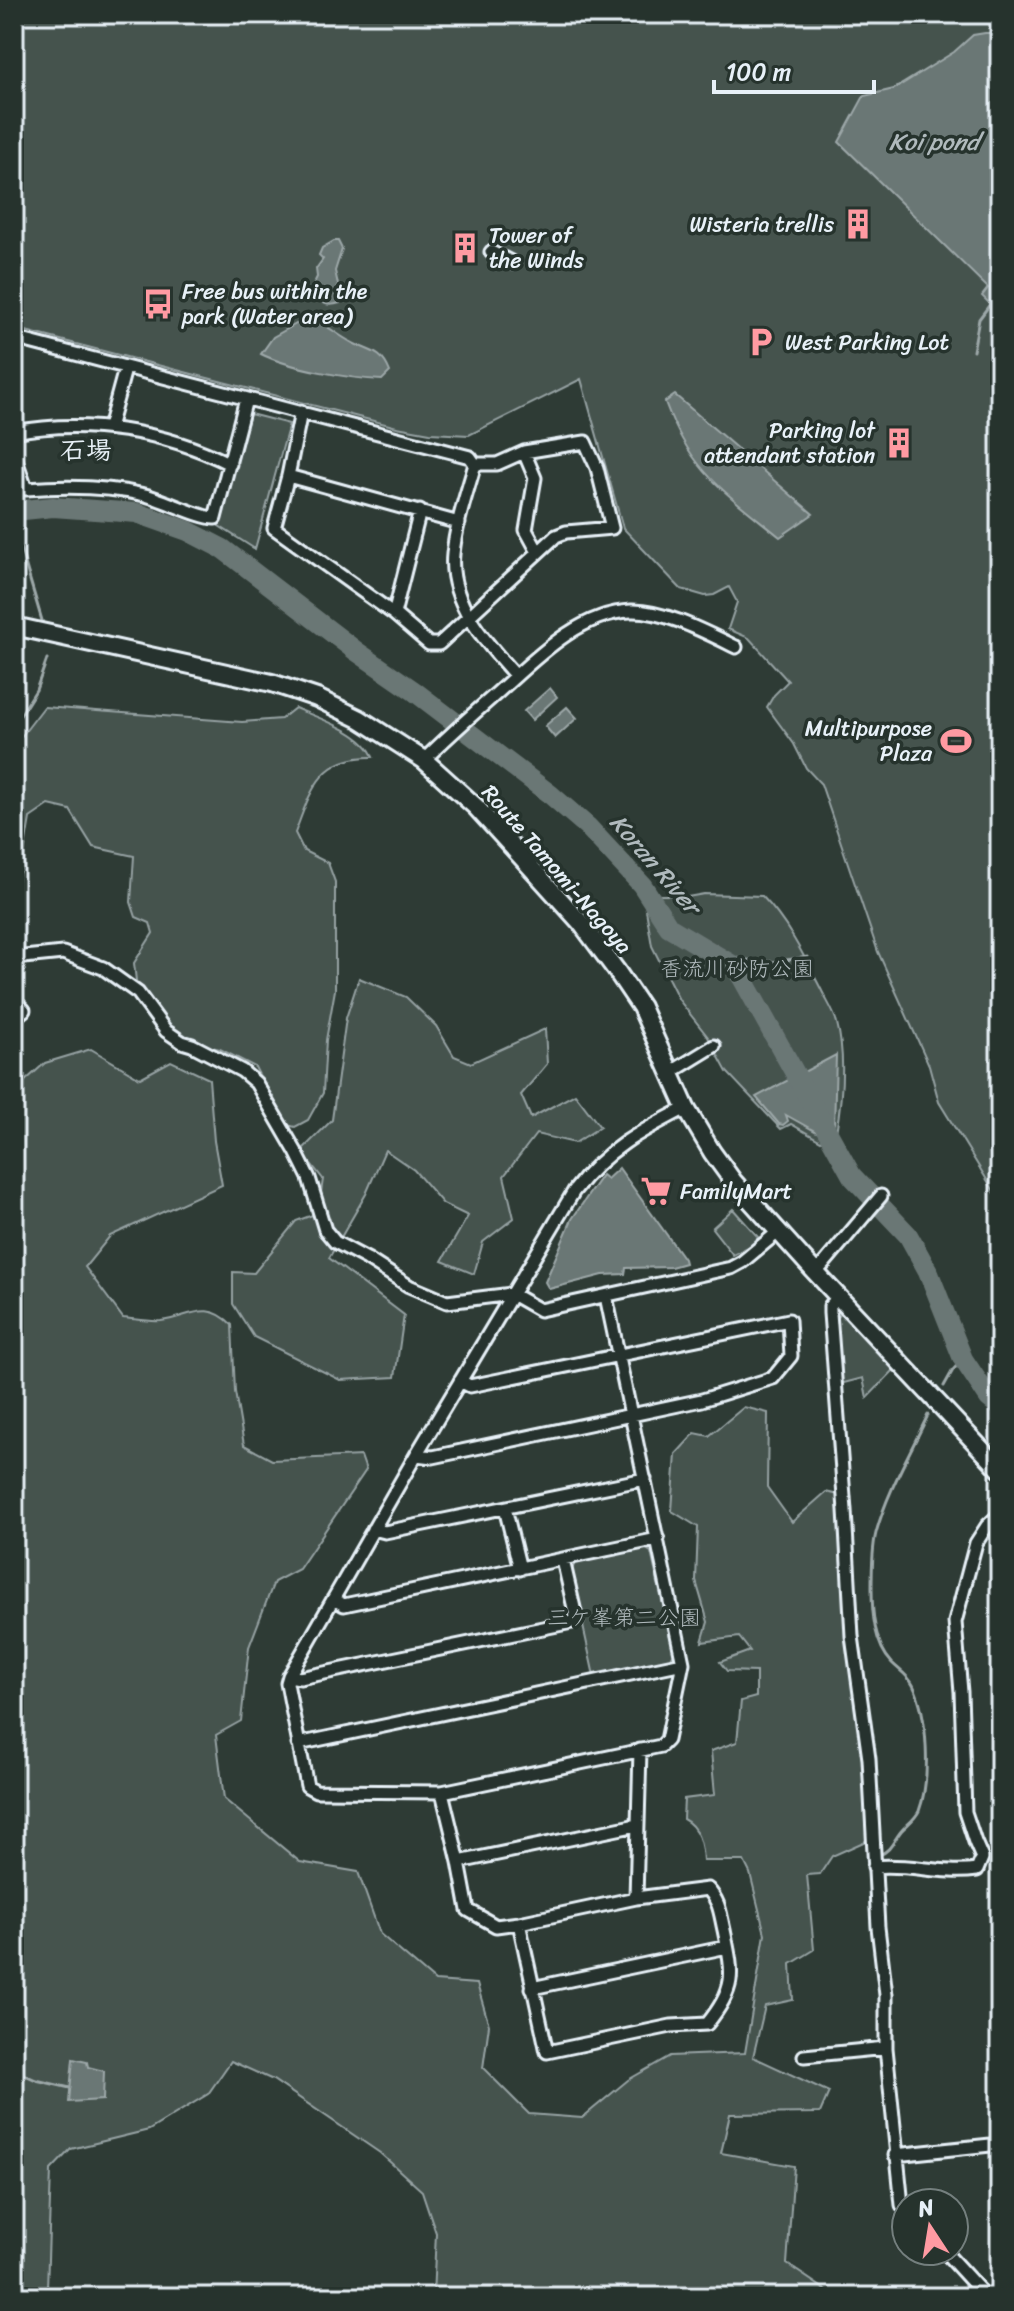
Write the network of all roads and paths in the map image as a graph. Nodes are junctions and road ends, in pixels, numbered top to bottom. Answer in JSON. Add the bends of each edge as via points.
{"nodes":[{"id":1,"x":491,"y":252,"type":"dead end"},
{"id":2,"x":513,"y":263,"type":"dead end"},
{"id":3,"x":14,"y":338,"type":"edge"},
{"id":4,"x":125,"y":369,"type":"junction"},
{"id":5,"x":246,"y":399,"type":"junction"},
{"id":6,"x":301,"y":412,"type":"junction"},
{"id":7,"x":109,"y":428,"type":"junction"},
{"id":8,"x":14,"y":432,"type":"edge"},
{"id":9,"x":524,"y":452,"type":"junction"},
{"id":10,"x":14,"y":454,"type":"edge"},
{"id":11,"x":230,"y":464,"type":"junction"},
{"id":12,"x":475,"y":464,"type":"junction"},
{"id":13,"x":288,"y":476,"type":"junction"},
{"id":14,"x":420,"y":511,"type":"junction"},
{"id":15,"x":459,"y":523,"type":"junction"},
{"id":16,"x":538,"y":552,"type":"junction"},
{"id":17,"x":394,"y":614,"type":"junction"},
{"id":18,"x":468,"y":617,"type":"junction"},
{"id":19,"x":14,"y":626,"type":"edge"},
{"id":20,"x":736,"y":647,"type":"dead end"},
{"id":21,"x":516,"y":676,"type":"junction"},
{"id":22,"x":424,"y":760,"type":"junction"},
{"id":23,"x":14,"y":958,"type":"edge"},
{"id":24,"x":14,"y":1000,"type":"edge"},
{"id":25,"x":14,"y":1018,"type":"edge"},
{"id":26,"x":714,"y":1046,"type":"dead end"},
{"id":27,"x":670,"y":1073,"type":"junction"},
{"id":28,"x":686,"y":1108,"type":"junction"},
{"id":29,"x":881,"y":1196,"type":"dead end"},
{"id":30,"x":778,"y":1232,"type":"junction"},
{"id":31,"x":816,"y":1273,"type":"junction"},
{"id":32,"x":512,"y":1294,"type":"junction"},
{"id":33,"x":606,"y":1296,"type":"junction"},
{"id":34,"x":839,"y":1297,"type":"junction"},
{"id":35,"x":618,"y":1355,"type":"junction"},
{"id":36,"x":460,"y":1381,"type":"junction"},
{"id":37,"x":632,"y":1416,"type":"junction"},
{"id":38,"x":416,"y":1455,"type":"junction"},
{"id":39,"x":1000,"y":1469,"type":"edge"},
{"id":40,"x":645,"y":1479,"type":"junction"},
{"id":41,"x":505,"y":1508,"type":"junction"},
{"id":42,"x":1000,"y":1514,"type":"edge"},
{"id":43,"x":373,"y":1529,"type":"junction"},
{"id":44,"x":658,"y":1539,"type":"junction"},
{"id":45,"x":563,"y":1560,"type":"junction"},
{"id":46,"x":520,"y":1569,"type":"junction"},
{"id":47,"x":333,"y":1599,"type":"junction"},
{"id":48,"x":683,"y":1663,"type":"junction"},
{"id":49,"x":289,"y":1676,"type":"junction"},
{"id":50,"x":298,"y":1744,"type":"junction"},
{"id":51,"x":640,"y":1750,"type":"junction"},
{"id":52,"x":442,"y":1792,"type":"junction"},
{"id":53,"x":637,"y":1825,"type":"junction"},
{"id":54,"x":459,"y":1862,"type":"junction"},
{"id":55,"x":874,"y":1867,"type":"junction"},
{"id":56,"x":636,"y":1898,"type":"junction"},
{"id":57,"x":519,"y":1923,"type":"junction"},
{"id":58,"x":727,"y":1947,"type":"junction"},
{"id":59,"x":532,"y":1988,"type":"junction"},
{"id":60,"x":886,"y":2048,"type":"junction"},
{"id":61,"x":804,"y":2056,"type":"dead end"},
{"id":62,"x":1000,"y":2144,"type":"edge"},
{"id":63,"x":895,"y":2155,"type":"junction"},
{"id":64,"x":899,"y":2187,"type":"edge"},
{"id":65,"x":959,"y":2267,"type":"edge"},
{"id":66,"x":986,"y":2297,"type":"edge"}],
"edges":[{"from":1,"to":2,"type":"street"},
{"from":3,"to":4,"type":"street"},
{"from":4,"to":5,"type":"street"},
{"from":4,"to":7,"type":"street"},
{"from":5,"to":6,"type":"street"},
{"from":5,"to":11,"type":"street"},
{"from":6,"to":12,"type":"street","via":[[470,457]]},
{"from":6,"to":13,"type":"street"},
{"from":7,"to":8,"type":"street"},
{"from":7,"to":11,"type":"street","via":[[180,442]]},
{"from":9,"to":12,"type":"street","via":[[497,464]]},
{"from":9,"to":16,"type":"street","via":[[535,478],[526,530]]},
{"from":9,"to":16,"type":"street","via":[[585,442],[612,528],[566,532]]},
{"from":10,"to":11,"type":"street","via":[[26,489],[118,490],[171,502],[207,519],[215,518]]},
{"from":12,"to":15,"type":"street"},
{"from":13,"to":14,"type":"street"},
{"from":13,"to":17,"type":"street","via":[[274,528]]},
{"from":14,"to":15,"type":"street"},
{"from":14,"to":17,"type":"street"},
{"from":15,"to":18,"type":"street","via":[[452,557]]},
{"from":16,"to":18,"type":"street"},
{"from":17,"to":18,"type":"street","via":[[429,644],[439,644]]},
{"from":18,"to":21,"type":"street"},
{"from":19,"to":22,"type":"main road","name":"Route Tamomi-Nagoya","via":[[272,683],[360,719]]},
{"from":20,"to":21,"type":"street","via":[[676,621],[633,611],[592,620]]},
{"from":21,"to":22,"type":"street"},
{"from":22,"to":27,"type":"main road","name":"Route Tamomi-Nagoya","via":[[476,807],[581,923],[641,1007]]},
{"from":23,"to":32,"type":"street","via":[[63,953],[103,968],[138,993],[166,1031],[256,1083],[309,1178],[325,1230],[335,1242],[447,1302]]},
{"from":24,"to":25,"type":"street","via":[[24,1010]]},
{"from":26,"to":27,"type":"street"},
{"from":27,"to":28,"type":"main road","name":"Route Tamomi-Nagoya"},
{"from":28,"to":30,"type":"main road","name":"Route Tamomi-Nagoya","via":[[733,1181]]},
{"from":28,"to":32,"type":"street","via":[[616,1147],[593,1169]]},
{"from":29,"to":31,"type":"street"},
{"from":30,"to":31,"type":"main road","name":"Route Tamomi-Nagoya"},
{"from":30,"to":33,"type":"street","via":[[731,1268]]},
{"from":31,"to":34,"type":"main road","name":"Route Tamomi-Nagoya"},
{"from":32,"to":33,"type":"street","via":[[540,1310]]},
{"from":32,"to":36,"type":"street"},
{"from":33,"to":35,"type":"street"},
{"from":34,"to":39,"type":"main road","name":"Route Tamomi-Nagoya"},
{"from":34,"to":55,"type":"street","via":[[830,1313]]},
{"from":35,"to":36,"type":"street","via":[[470,1386]]},
{"from":35,"to":37,"type":"street"},
{"from":35,"to":37,"type":"street","via":[[789,1320],[791,1356],[773,1378]]},
{"from":36,"to":38,"type":"street"},
{"from":37,"to":38,"type":"street","via":[[433,1457]]},
{"from":37,"to":40,"type":"street"},
{"from":38,"to":43,"type":"street"},
{"from":40,"to":41,"type":"street"},
{"from":40,"to":44,"type":"street"},
{"from":41,"to":43,"type":"street","via":[[385,1532]]},
{"from":41,"to":46,"type":"street"},
{"from":42,"to":55,"type":"street","via":[[976,1543],[955,1622],[965,1812],[982,1858],[977,1870],[965,1872]]},
{"from":43,"to":47,"type":"street"},
{"from":44,"to":45,"type":"street"},
{"from":44,"to":48,"type":"street"},
{"from":45,"to":46,"type":"street"},
{"from":45,"to":49,"type":"street","via":[[577,1621],[300,1678]]},
{"from":46,"to":47,"type":"street","via":[[344,1605]]},
{"from":47,"to":49,"type":"street"},
{"from":48,"to":50,"type":"street"},
{"from":48,"to":51,"type":"street","via":[[667,1740]]},
{"from":49,"to":50,"type":"street"},
{"from":50,"to":52,"type":"street","via":[[307,1786],[316,1791]]},
{"from":51,"to":52,"type":"street"},
{"from":51,"to":53,"type":"street"},
{"from":52,"to":54,"type":"street"},
{"from":53,"to":54,"type":"street"},
{"from":53,"to":56,"type":"street"},
{"from":54,"to":57,"type":"street","via":[[468,1910],[496,1926]]},
{"from":55,"to":60,"type":"street"},
{"from":56,"to":57,"type":"street"},
{"from":56,"to":58,"type":"street","via":[[708,1889],[717,1899]]},
{"from":57,"to":59,"type":"street"},
{"from":58,"to":59,"type":"street"},
{"from":58,"to":59,"type":"street","via":[[733,1971],[723,2005],[707,2024],[671,2026],[547,2052]]},
{"from":60,"to":61,"type":"street"},
{"from":60,"to":63,"type":"street"},
{"from":62,"to":63,"type":"street"},
{"from":63,"to":64,"type":"street"},
{"from":65,"to":66,"type":"street"}]}
